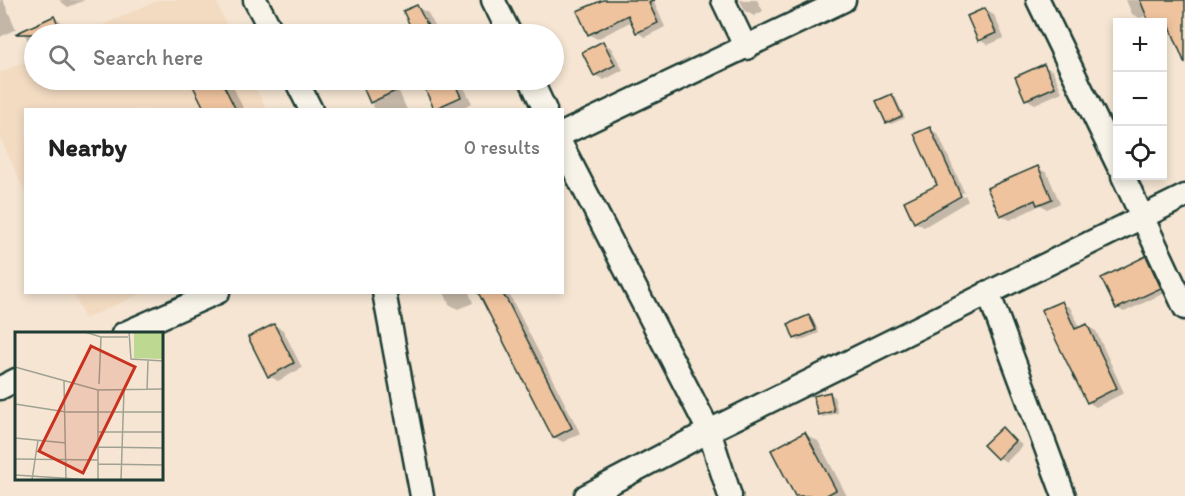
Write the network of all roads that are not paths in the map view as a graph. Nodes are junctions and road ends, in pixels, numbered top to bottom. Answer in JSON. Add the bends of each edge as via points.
{"nodes":[{"id":1,"x":256,"y":0,"type":"edge"},
{"id":2,"x":493,"y":0,"type":"edge"},
{"id":3,"x":723,"y":0,"type":"edge"},
{"id":4,"x":844,"y":0,"type":"edge"},
{"id":5,"x":1038,"y":0,"type":"edge"},
{"id":6,"x":268,"y":24,"type":"edge"},
{"id":7,"x":505,"y":24,"type":"edge"},
{"id":8,"x":746,"y":48,"type":"junction"},
{"id":9,"x":301,"y":90,"type":"edge"},
{"id":10,"x":536,"y":90,"type":"edge"},
{"id":11,"x":310,"y":108,"type":"edge"},
{"id":12,"x":544,"y":108,"type":"edge"},
{"id":13,"x":564,"y":133,"type":"edge"},
{"id":14,"x":564,"y":150,"type":"edge"},
{"id":15,"x":1113,"y":155,"type":"edge"},
{"id":16,"x":1125,"y":180,"type":"edge"},
{"id":17,"x":1185,"y":196,"type":"edge"},
{"id":18,"x":1143,"y":218,"type":"junction"},
{"id":19,"x":988,"y":292,"type":"junction"},
{"id":20,"x":213,"y":294,"type":"edge"},
{"id":21,"x":384,"y":294,"type":"edge"},
{"id":22,"x":1185,"y":308,"type":"edge"},
{"id":23,"x":128,"y":332,"type":"edge"},
{"id":24,"x":15,"y":380,"type":"edge"},
{"id":25,"x":0,"y":387,"type":"edge"},
{"id":26,"x":709,"y":430,"type":"junction"},
{"id":27,"x":422,"y":496,"type":"edge"},
{"id":28,"x":586,"y":496,"type":"edge"},
{"id":29,"x":730,"y":496,"type":"edge"},
{"id":30,"x":1064,"y":496,"type":"edge"}],
"edges":[{"from":1,"to":6,"type":"street"},
{"from":2,"to":7,"type":"street"},
{"from":3,"to":8,"type":"street"},
{"from":4,"to":8,"type":"street"},
{"from":5,"to":15,"type":"street"},
{"from":8,"to":13,"type":"street"},
{"from":9,"to":11,"type":"street"},
{"from":10,"to":12,"type":"street"},
{"from":14,"to":26,"type":"street"},
{"from":16,"to":18,"type":"street"},
{"from":17,"to":18,"type":"street"},
{"from":18,"to":19,"type":"street"},
{"from":18,"to":22,"type":"street"},
{"from":19,"to":26,"type":"street"},
{"from":19,"to":30,"type":"street"},
{"from":20,"to":23,"type":"street"},
{"from":21,"to":27,"type":"street"},
{"from":24,"to":25,"type":"street"},
{"from":26,"to":28,"type":"street"},
{"from":26,"to":29,"type":"street"}]}
